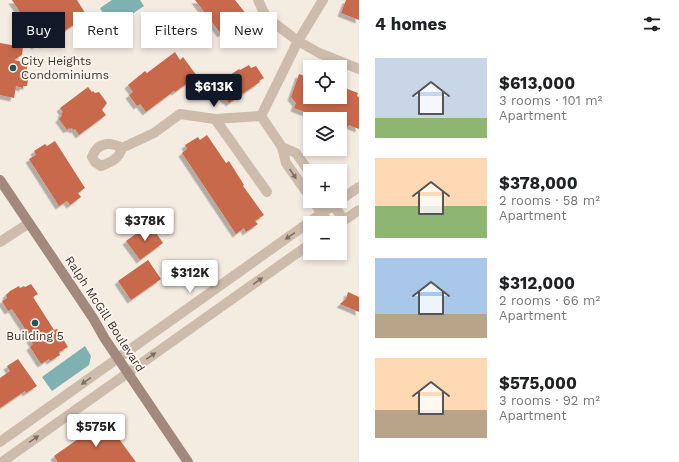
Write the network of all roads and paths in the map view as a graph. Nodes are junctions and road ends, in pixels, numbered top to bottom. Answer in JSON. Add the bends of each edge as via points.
{"nodes":[{"id":1,"x":258,"y":0,"type":"edge"},
{"id":2,"x":323,"y":0,"type":"edge"},
{"id":3,"x":298,"y":41,"type":"junction"},
{"id":4,"x":359,"y":69,"type":"edge"},
{"id":5,"x":260,"y":116,"type":"junction"},
{"id":6,"x":215,"y":119,"type":"junction"},
{"id":7,"x":282,"y":147,"type":"junction"},
{"id":8,"x":122,"y":148,"type":"dead end"},
{"id":9,"x":304,"y":164,"type":"edge"},
{"id":10,"x":0,"y":180,"type":"edge"},
{"id":11,"x":303,"y":187,"type":"edge"},
{"id":12,"x":359,"y":187,"type":"edge"},
{"id":13,"x":267,"y":192,"type":"dead end"},
{"id":14,"x":347,"y":195,"type":"edge"},
{"id":15,"x":318,"y":208,"type":"edge"},
{"id":16,"x":328,"y":208,"type":"edge"},
{"id":17,"x":359,"y":210,"type":"edge"},
{"id":18,"x":322,"y":213,"type":"junction"},
{"id":19,"x":324,"y":216,"type":"edge"},
{"id":20,"x":347,"y":218,"type":"edge"},
{"id":21,"x":29,"y":223,"type":"junction"},
{"id":22,"x":0,"y":242,"type":"edge"},
{"id":23,"x":303,"y":249,"type":"edge"},
{"id":24,"x":118,"y":358,"type":"junction"},
{"id":25,"x":128,"y":374,"type":"junction"},
{"id":26,"x":0,"y":442,"type":"edge"},
{"id":27,"x":2,"y":462,"type":"edge"},
{"id":28,"x":188,"y":462,"type":"edge"}],
"edges":[{"from":1,"to":3,"type":"street","via":[[266,17]]},
{"from":2,"to":3,"type":"street"},
{"from":3,"to":4,"type":"street","via":[[319,53]]},
{"from":3,"to":5,"type":"street"},
{"from":5,"to":6,"type":"street"},
{"from":5,"to":7,"type":"street"},
{"from":6,"to":8,"type":"street","via":[[180,114],[154,133]]},
{"from":6,"to":13,"type":"street"},
{"from":7,"to":9,"type":"street","via":[[296,153]]},
{"from":7,"to":11,"type":"street","one_way":true,"via":[[286,163]]},
{"from":10,"to":21,"type":"main road","name":"Ralph McGill Boulevard"},
{"from":12,"to":14,"type":"street"},
{"from":15,"to":18,"type":"street"},
{"from":16,"to":18,"type":"street"},
{"from":17,"to":20,"type":"street"},
{"from":18,"to":19,"type":"street"},
{"from":18,"to":24,"type":"street","one_way":true},
{"from":21,"to":22,"type":"street"},
{"from":21,"to":24,"type":"main road","name":"Ralph McGill Boulevard"},
{"from":25,"to":23,"type":"street","one_way":true},
{"from":24,"to":25,"type":"main road","name":"Ralph McGill Boulevard"},
{"from":24,"to":26,"type":"street","one_way":true},
{"from":27,"to":25,"type":"street","one_way":true},
{"from":25,"to":28,"type":"main road","name":"Ralph McGill Boulevard"}]}
